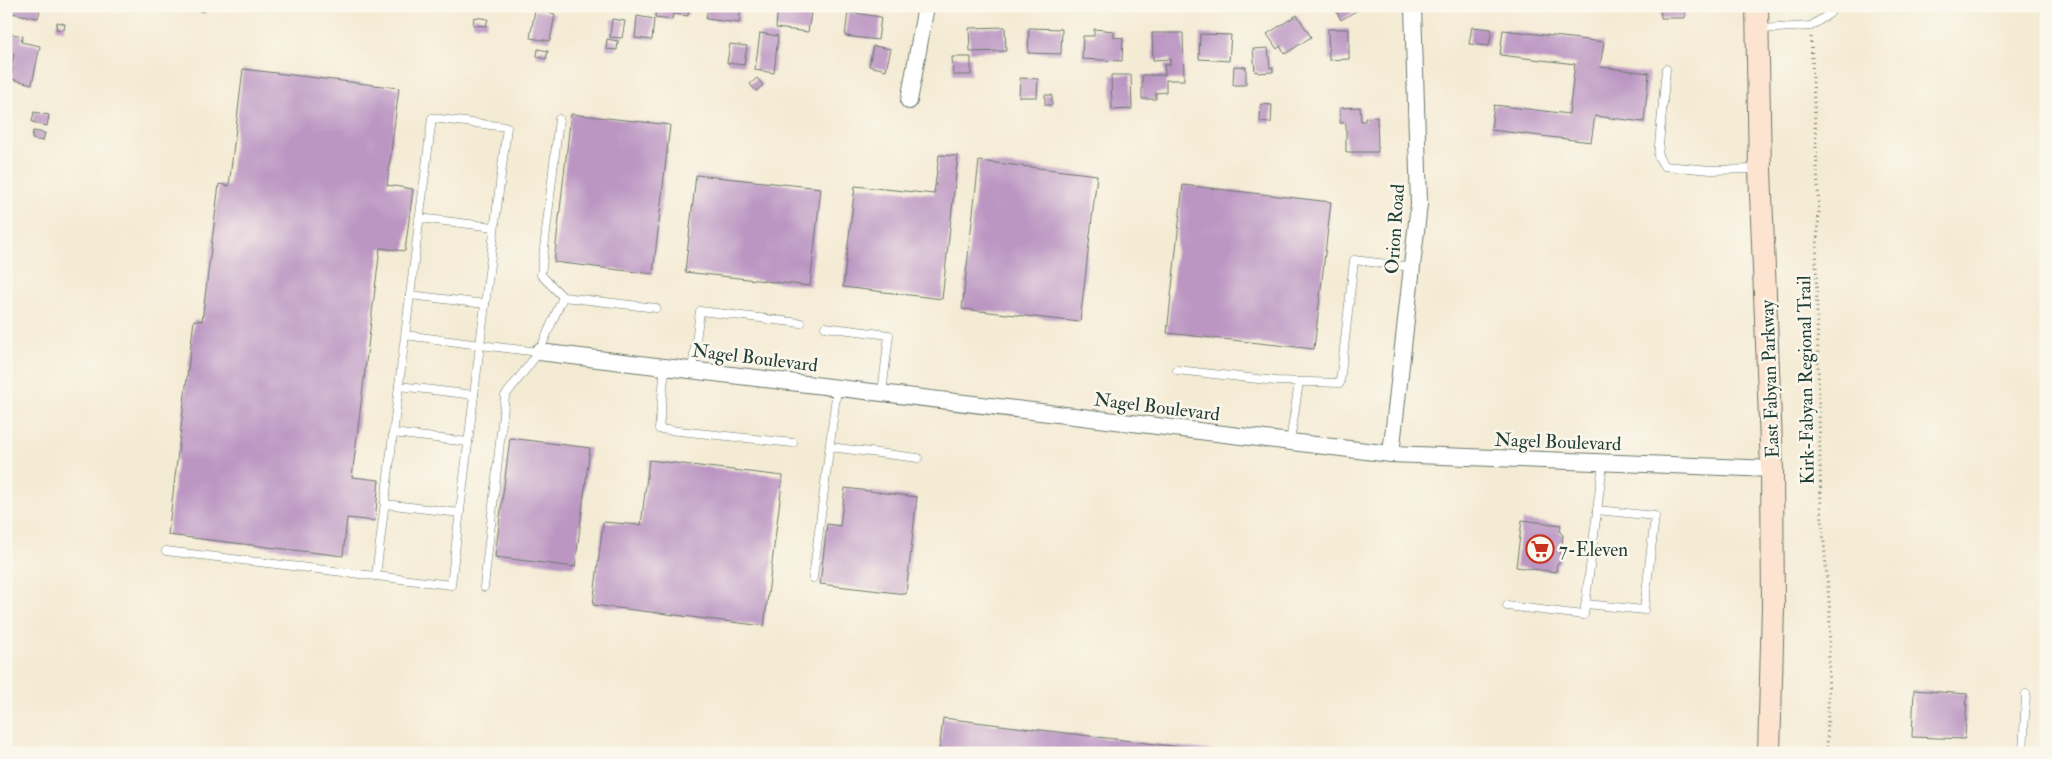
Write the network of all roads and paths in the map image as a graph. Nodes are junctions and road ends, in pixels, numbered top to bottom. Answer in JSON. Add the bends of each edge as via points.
{"nodes":[{"id":1,"x":926,"y":6,"type":"edge"},
{"id":2,"x":1413,"y":6,"type":"edge"},
{"id":3,"x":1757,"y":6,"type":"edge"},
{"id":4,"x":1835,"y":6,"type":"edge"},
{"id":5,"x":1810,"y":26,"type":"junction"},
{"id":6,"x":1758,"y":30,"type":"junction"},
{"id":7,"x":1666,"y":69,"type":"dead end"},
{"id":8,"x":909,"y":101,"type":"dead end"},
{"id":9,"x":559,"y":119,"type":"dead end"},
{"id":10,"x":1760,"y":168,"type":"junction"},
{"id":11,"x":419,"y":218,"type":"junction"},
{"id":12,"x":494,"y":227,"type":"junction"},
{"id":13,"x":1412,"y":267,"type":"junction"},
{"id":14,"x":410,"y":295,"type":"junction"},
{"id":15,"x":563,"y":297,"type":"junction"},
{"id":16,"x":485,"y":304,"type":"junction"},
{"id":17,"x":656,"y":308,"type":"dead end"},
{"id":18,"x":801,"y":323,"type":"dead end"},
{"id":19,"x":825,"y":327,"type":"dead end"},
{"id":20,"x":405,"y":335,"type":"junction"},
{"id":21,"x":480,"y":344,"type":"junction"},
{"id":22,"x":539,"y":352,"type":"junction"},
{"id":23,"x":665,"y":367,"type":"junction"},
{"id":24,"x":692,"y":370,"type":"junction"},
{"id":25,"x":1176,"y":370,"type":"dead end"},
{"id":26,"x":1299,"y":382,"type":"junction"},
{"id":27,"x":399,"y":386,"type":"junction"},
{"id":28,"x":837,"y":388,"type":"junction"},
{"id":29,"x":882,"y":393,"type":"junction"},
{"id":30,"x":474,"y":395,"type":"junction"},
{"id":31,"x":393,"y":433,"type":"junction"},
{"id":32,"x":468,"y":442,"type":"junction"},
{"id":33,"x":1290,"y":442,"type":"junction"},
{"id":34,"x":793,"y":443,"type":"dead end"},
{"id":35,"x":830,"y":447,"type":"junction"},
{"id":36,"x":1391,"y":454,"type":"junction"},
{"id":37,"x":918,"y":458,"type":"dead end"},
{"id":38,"x":1603,"y":463,"type":"junction"},
{"id":39,"x":1772,"y":469,"type":"junction"},
{"id":40,"x":385,"y":504,"type":"junction"},
{"id":41,"x":1597,"y":510,"type":"junction"},
{"id":42,"x":460,"y":513,"type":"junction"},
{"id":43,"x":166,"y":551,"type":"dead end"},
{"id":44,"x":376,"y":576,"type":"junction"},
{"id":45,"x":813,"y":578,"type":"dead end"},
{"id":46,"x":484,"y":587,"type":"dead end"},
{"id":47,"x":1586,"y":604,"type":"junction"},
{"id":48,"x":1507,"y":606,"type":"dead end"},
{"id":49,"x":2026,"y":694,"type":"dead end"},
{"id":50,"x":1769,"y":753,"type":"edge"},
{"id":51,"x":1827,"y":753,"type":"edge"},
{"id":52,"x":2023,"y":753,"type":"edge"}],
"edges":[{"from":1,"to":8,"type":"street"},
{"from":2,"to":13,"type":"street","name":"Orion Road","via":[[1419,204]]},
{"from":3,"to":6,"type":"main road","name":"East Fabyan Parkway"},
{"from":4,"to":5,"type":"lane"},
{"from":5,"to":6,"type":"lane"},
{"from":5,"to":51,"type":"path","name":"Kirk-Fabyan Regional Trail","via":[[1819,210],[1816,264],[1821,507],[1830,613]]},
{"from":6,"to":10,"type":"main road","name":"East Fabyan Parkway"},
{"from":7,"to":10,"type":"lane","via":[[1658,156],[1664,166],[1711,170]]},
{"from":9,"to":15,"type":"lane","via":[[541,275]]},
{"from":10,"to":39,"type":"main road","name":"East Fabyan Parkway"},
{"from":11,"to":12,"type":"lane"},
{"from":11,"to":12,"type":"lane","via":[[432,118],[506,127]]},
{"from":11,"to":14,"type":"lane"},
{"from":12,"to":16,"type":"lane"},
{"from":13,"to":26,"type":"lane","via":[[1354,260],[1340,383]]},
{"from":13,"to":36,"type":"street","name":"Orion Road"},
{"from":14,"to":16,"type":"lane"},
{"from":14,"to":20,"type":"lane"},
{"from":15,"to":17,"type":"lane"},
{"from":15,"to":22,"type":"lane"},
{"from":16,"to":21,"type":"lane"},
{"from":18,"to":24,"type":"lane","via":[[700,311]]},
{"from":19,"to":29,"type":"lane","via":[[889,335]]},
{"from":20,"to":21,"type":"lane"},
{"from":20,"to":27,"type":"lane"},
{"from":21,"to":22,"type":"lane"},
{"from":21,"to":30,"type":"lane"},
{"from":22,"to":23,"type":"street","name":"Nagel Boulevard"},
{"from":22,"to":46,"type":"lane","via":[[505,396]]},
{"from":23,"to":24,"type":"street","name":"Nagel Boulevard"},
{"from":23,"to":34,"type":"lane","via":[[659,429]]},
{"from":24,"to":28,"type":"street","name":"Nagel Boulevard"},
{"from":25,"to":26,"type":"lane"},
{"from":26,"to":33,"type":"lane"},
{"from":27,"to":30,"type":"lane"},
{"from":27,"to":31,"type":"lane"},
{"from":28,"to":29,"type":"street","name":"Nagel Boulevard"},
{"from":28,"to":35,"type":"lane"},
{"from":29,"to":33,"type":"street","name":"Nagel Boulevard"},
{"from":30,"to":32,"type":"lane"},
{"from":31,"to":32,"type":"lane"},
{"from":31,"to":40,"type":"lane"},
{"from":32,"to":42,"type":"lane"},
{"from":33,"to":36,"type":"street","name":"Nagel Boulevard"},
{"from":35,"to":37,"type":"lane"},
{"from":35,"to":45,"type":"lane"},
{"from":36,"to":38,"type":"street","name":"Nagel Boulevard"},
{"from":38,"to":39,"type":"street","name":"Nagel Boulevard"},
{"from":38,"to":41,"type":"lane"},
{"from":39,"to":50,"type":"main road","name":"East Fabyan Parkway"},
{"from":40,"to":42,"type":"lane"},
{"from":40,"to":44,"type":"lane"},
{"from":41,"to":47,"type":"lane"},
{"from":41,"to":47,"type":"lane","via":[[1654,516],[1644,610]]},
{"from":42,"to":44,"type":"lane","via":[[451,585]]},
{"from":43,"to":44,"type":"lane"},
{"from":47,"to":48,"type":"lane","via":[[1584,615]]},
{"from":49,"to":52,"type":"lane"}]}
